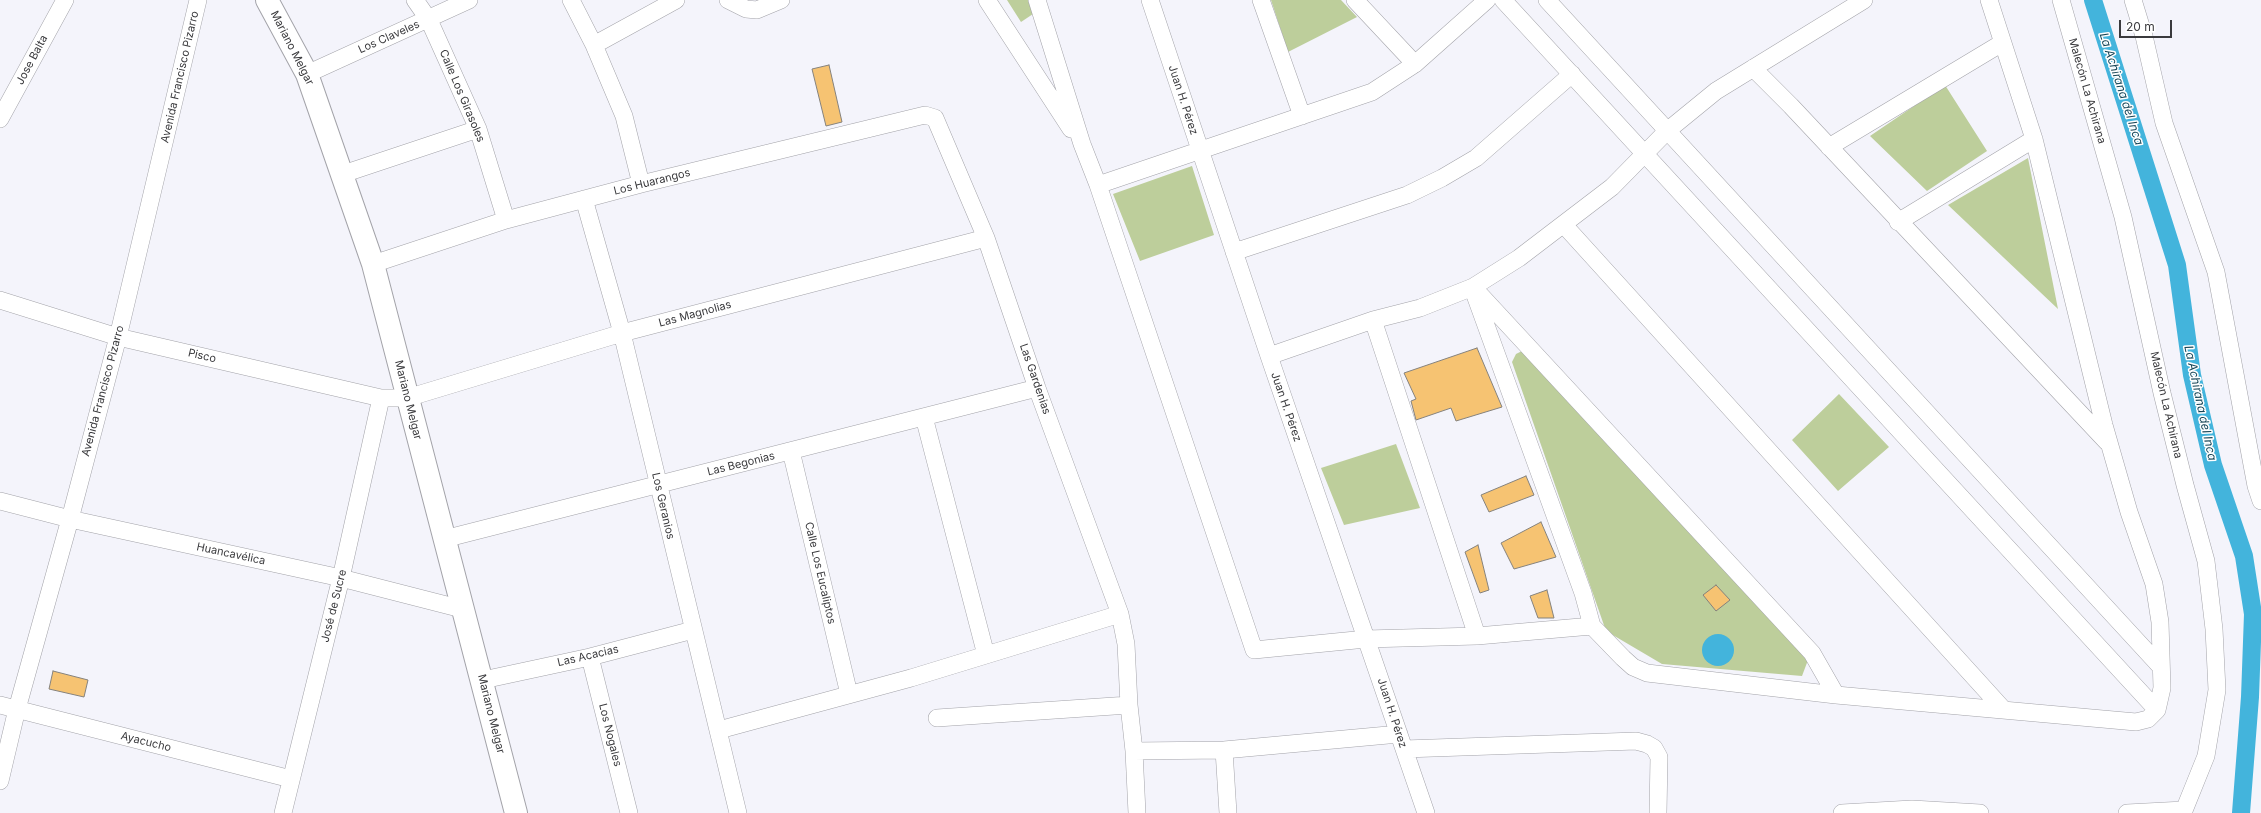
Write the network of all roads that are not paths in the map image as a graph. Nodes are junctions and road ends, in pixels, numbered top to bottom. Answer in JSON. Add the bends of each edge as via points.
{"nodes":[{"id":1,"x":65,"y":0,"type":"edge"},
{"id":2,"x":198,"y":0,"type":"edge"},
{"id":3,"x":267,"y":0,"type":"edge"},
{"id":4,"x":415,"y":0,"type":"edge"},
{"id":5,"x":469,"y":0,"type":"edge"},
{"id":6,"x":571,"y":0,"type":"edge"},
{"id":7,"x":676,"y":0,"type":"edge"},
{"id":8,"x":728,"y":0,"type":"edge"},
{"id":9,"x":780,"y":0,"type":"edge"},
{"id":10,"x":987,"y":0,"type":"edge"},
{"id":11,"x":1037,"y":0,"type":"edge"},
{"id":12,"x":1150,"y":0,"type":"edge"},
{"id":13,"x":1261,"y":0,"type":"edge"},
{"id":14,"x":1355,"y":0,"type":"edge"},
{"id":15,"x":1487,"y":0,"type":"edge"},
{"id":16,"x":1504,"y":0,"type":"edge"},
{"id":17,"x":1547,"y":0,"type":"edge"},
{"id":18,"x":1864,"y":0,"type":"edge"},
{"id":19,"x":1989,"y":0,"type":"edge"},
{"id":20,"x":2061,"y":0,"type":"edge"},
{"id":21,"x":2133,"y":0,"type":"edge"},
{"id":22,"x":428,"y":20,"type":"junction"},
{"id":23,"x":2002,"y":43,"type":"junction"},
{"id":24,"x":594,"y":45,"type":"junction"},
{"id":25,"x":1415,"y":64,"type":"junction"},
{"id":26,"x":1752,"y":68,"type":"junction"},
{"id":27,"x":307,"y":74,"type":"junction"},
{"id":28,"x":1572,"y":74,"type":"junction"},
{"id":29,"x":1302,"y":116,"type":"junction"},
{"id":30,"x":935,"y":118,"type":"joint"},
{"id":31,"x":0,"y":119,"type":"edge"},
{"id":32,"x":478,"y":129,"type":"junction"},
{"id":33,"x":1666,"y":131,"type":"junction"},
{"id":34,"x":2034,"y":139,"type":"junction"},
{"id":35,"x":1082,"y":144,"type":"junction"},
{"id":36,"x":1829,"y":146,"type":"junction"},
{"id":37,"x":1200,"y":150,"type":"junction"},
{"id":38,"x":1646,"y":153,"type":"junction"},
{"id":39,"x":343,"y":174,"type":"junction"},
{"id":40,"x":641,"y":184,"type":"junction"},
{"id":41,"x":1098,"y":184,"type":"junction"},
{"id":42,"x":584,"y":199,"type":"junction"},
{"id":43,"x":506,"y":220,"type":"junction"},
{"id":44,"x":1898,"y":222,"type":"junction"},
{"id":45,"x":1564,"y":225,"type":"junction"},
{"id":46,"x":986,"y":238,"type":"junction"},
{"id":47,"x":1234,"y":252,"type":"junction"},
{"id":48,"x":373,"y":264,"type":"junction"},
{"id":49,"x":1473,"y":287,"type":"junction"},
{"id":50,"x":0,"y":300,"type":"edge"},
{"id":51,"x":1373,"y":320,"type":"junction"},
{"id":52,"x":622,"y":333,"type":"junction"},
{"id":53,"x":118,"y":337,"type":"junction"},
{"id":54,"x":1269,"y":356,"type":"junction"},
{"id":55,"x":1037,"y":388,"type":"junction"},
{"id":56,"x":381,"y":398,"type":"junction"},
{"id":57,"x":407,"y":398,"type":"junction"},
{"id":58,"x":924,"y":417,"type":"junction"},
{"id":59,"x":2111,"y":447,"type":"junction"},
{"id":60,"x":791,"y":451,"type":"junction"},
{"id":61,"x":658,"y":485,"type":"junction"},
{"id":62,"x":0,"y":501,"type":"edge"},
{"id":63,"x":2261,"y":501,"type":"edge"},
{"id":64,"x":70,"y":519,"type":"junction"},
{"id":65,"x":444,"y":539,"type":"junction"},
{"id":66,"x":341,"y":578,"type":"junction"},
{"id":67,"x":462,"y":610,"type":"junction"},
{"id":68,"x":1120,"y":614,"type":"junction"},
{"id":69,"x":1592,"y":626,"type":"junction"},
{"id":70,"x":692,"y":630,"type":"junction"},
{"id":71,"x":1477,"y":636,"type":"junction"},
{"id":72,"x":1366,"y":639,"type":"junction"},
{"id":73,"x":986,"y":655,"type":"junction"},
{"id":74,"x":590,"y":657,"type":"junction"},
{"id":75,"x":2160,"y":666,"type":"junction"},
{"id":76,"x":483,"y":680,"type":"junction"},
{"id":77,"x":849,"y":694,"type":"junction"},
{"id":78,"x":1836,"y":695,"type":"junction"},
{"id":79,"x":0,"y":705,"type":"edge"},
{"id":80,"x":1129,"y":705,"type":"junction"},
{"id":81,"x":17,"y":709,"type":"junction"},
{"id":82,"x":2003,"y":709,"type":"junction"},
{"id":83,"x":2157,"y":710,"type":"junction"},
{"id":84,"x":937,"y":718,"type":"dead end"},
{"id":85,"x":718,"y":730,"type":"junction"},
{"id":86,"x":1401,"y":742,"type":"junction"},
{"id":87,"x":1224,"y":750,"type":"junction"},
{"id":88,"x":1134,"y":751,"type":"junction"},
{"id":89,"x":291,"y":779,"type":"junction"},
{"id":90,"x":0,"y":780,"type":"edge"},
{"id":91,"x":1912,"y":811,"type":"edge"},
{"id":92,"x":2183,"y":812,"type":"edge"},
{"id":93,"x":283,"y":813,"type":"edge"},
{"id":94,"x":516,"y":813,"type":"edge"},
{"id":95,"x":630,"y":813,"type":"edge"},
{"id":96,"x":738,"y":813,"type":"edge"},
{"id":97,"x":1137,"y":813,"type":"edge"},
{"id":98,"x":1228,"y":813,"type":"edge"},
{"id":99,"x":1426,"y":813,"type":"edge"},
{"id":100,"x":1658,"y":813,"type":"edge"},
{"id":101,"x":1842,"y":813,"type":"edge"},
{"id":102,"x":1980,"y":813,"type":"edge"},
{"id":103,"x":2127,"y":813,"type":"edge"}],
"edges":[{"from":1,"to":31,"type":"street","name":"Jose Balta"},
{"from":2,"to":53,"type":"street","name":"Avenida Francisco Pizarro"},
{"from":3,"to":27,"type":"main road","name":"Mariano Melgar"},
{"from":4,"to":22,"type":"street","name":"Calle Los Girasoles"},
{"from":5,"to":22,"type":"street","name":"Los Claveles"},
{"from":6,"to":24,"type":"street"},
{"from":7,"to":24,"type":"street"},
{"from":8,"to":9,"type":"street","via":[[746,9],[757,10]]},
{"from":10,"to":35,"type":"street"},
{"from":11,"to":35,"type":"street"},
{"from":12,"to":37,"type":"street","name":"Juan H. Pérez"},
{"from":13,"to":29,"type":"street"},
{"from":14,"to":25,"type":"street"},
{"from":15,"to":25,"type":"street"},
{"from":16,"to":28,"type":"street"},
{"from":17,"to":33,"type":"street"},
{"from":18,"to":26,"type":"street"},
{"from":19,"to":23,"type":"street"},
{"from":20,"to":92,"type":"street","name":"Malecón La Achirana","via":[[2123,217],[2184,485],[2206,561],[2217,690],[2206,756]]},
{"from":21,"to":63,"type":"street","via":[[2164,123],[2216,272]]},
{"from":22,"to":27,"type":"street","name":"Los Claveles"},
{"from":22,"to":32,"type":"street","name":"Calle Los Girasoles"},
{"from":23,"to":34,"type":"street"},
{"from":23,"to":36,"type":"street"},
{"from":24,"to":40,"type":"street","via":[[624,116]]},
{"from":25,"to":29,"type":"street","via":[[1372,92]]},
{"from":26,"to":33,"type":"street","via":[[1716,91]]},
{"from":26,"to":36,"type":"street"},
{"from":27,"to":39,"type":"main road","name":"Mariano Melgar"},
{"from":28,"to":38,"type":"street"},
{"from":28,"to":47,"type":"street","via":[[1476,158],[1442,178],[1407,195]]},
{"from":29,"to":37,"type":"street"},
{"from":30,"to":40,"type":"street","name":"Los Huarangos","via":[[925,115]]},
{"from":30,"to":46,"type":"street","name":"Las Gardenias"},
{"from":32,"to":39,"type":"street"},
{"from":32,"to":43,"type":"street","name":"Calle Los Girasoles"},
{"from":33,"to":38,"type":"street"},
{"from":33,"to":75,"type":"street"},
{"from":34,"to":44,"type":"street"},
{"from":34,"to":59,"type":"street"},
{"from":35,"to":41,"type":"street"},
{"from":36,"to":44,"type":"street"},
{"from":37,"to":41,"type":"street"},
{"from":37,"to":47,"type":"street","name":"Juan H. Pérez"},
{"from":38,"to":45,"type":"street","via":[[1612,187]]},
{"from":38,"to":83,"type":"street"},
{"from":39,"to":48,"type":"main road","name":"Mariano Melgar"},
{"from":40,"to":42,"type":"street","name":"Los Huarangos"},
{"from":41,"to":72,"type":"street","via":[[1252,647],[1258,651]]},
{"from":42,"to":43,"type":"street","name":"Los Huarangos"},
{"from":42,"to":52,"type":"street","name":"Los Geranios"},
{"from":43,"to":48,"type":"street","name":"Los Huarangos"},
{"from":44,"to":59,"type":"street"},
{"from":45,"to":49,"type":"street","via":[[1520,258]]},
{"from":45,"to":82,"type":"street"},
{"from":46,"to":52,"type":"street","name":"Las Magnolias"},
{"from":46,"to":55,"type":"street","name":"Las Gardenias"},
{"from":47,"to":54,"type":"street","name":"Juan H. Pérez"},
{"from":48,"to":57,"type":"main road","name":"Mariano Melgar"},
{"from":49,"to":51,"type":"street","via":[[1420,308]]},
{"from":49,"to":69,"type":"street","via":[[1583,593]]},
{"from":49,"to":78,"type":"street","via":[[1812,653]]},
{"from":50,"to":53,"type":"street","name":"Pisco"},
{"from":51,"to":54,"type":"street"},
{"from":51,"to":71,"type":"street"},
{"from":52,"to":57,"type":"street","name":"Las Magnolias"},
{"from":52,"to":61,"type":"street","name":"Los Geranios"},
{"from":53,"to":56,"type":"street","name":"Pisco"},
{"from":53,"to":64,"type":"street","name":"Avenida Francisco Pizarro"},
{"from":54,"to":72,"type":"street","name":"Juan H. Pérez"},
{"from":55,"to":58,"type":"street","name":"Las Begonias"},
{"from":55,"to":68,"type":"street","name":"Las Gardenias"},
{"from":56,"to":57,"type":"street","name":"Pisco"},
{"from":56,"to":66,"type":"street","name":"José de Sucre"},
{"from":57,"to":65,"type":"main road","name":"Mariano Melgar"},
{"from":58,"to":60,"type":"street","name":"Las Begonias"},
{"from":58,"to":73,"type":"street"},
{"from":59,"to":75,"type":"street","via":[[2129,512],[2154,584],[2160,622]]},
{"from":60,"to":61,"type":"street","name":"Las Begonias"},
{"from":60,"to":77,"type":"street","name":"Calle Los Eucaliptos"},
{"from":61,"to":65,"type":"street","name":"Las Begonias"},
{"from":61,"to":70,"type":"street","name":"Los Geranios"},
{"from":62,"to":64,"type":"street","name":"Huancavélica"},
{"from":64,"to":66,"type":"street","name":"Huancavélica"},
{"from":64,"to":81,"type":"street","name":"Avenida Francisco Pizarro"},
{"from":65,"to":67,"type":"main road","name":"Mariano Melgar"},
{"from":66,"to":67,"type":"street","name":"Huancavélica"},
{"from":66,"to":89,"type":"street","name":"José de Sucre"},
{"from":67,"to":76,"type":"main road","name":"Mariano Melgar"},
{"from":68,"to":73,"type":"street"},
{"from":68,"to":80,"type":"street","name":"Las Gardenias","via":[[1126,644]]},
{"from":69,"to":71,"type":"street"},
{"from":69,"to":78,"type":"street","via":[[1633,667],[1647,673]]},
{"from":70,"to":74,"type":"street","name":"Las Acacias"},
{"from":70,"to":85,"type":"street","name":"Los Geranios"},
{"from":71,"to":72,"type":"street"},
{"from":72,"to":86,"type":"street","name":"Juan H. Pérez"},
{"from":73,"to":77,"type":"street"},
{"from":74,"to":76,"type":"street","name":"Las Acacias"},
{"from":74,"to":95,"type":"street","name":"Los Nogales"},
{"from":75,"to":83,"type":"street","via":[[2162,688]]},
{"from":76,"to":94,"type":"main road","name":"Mariano Melgar"},
{"from":77,"to":85,"type":"street"},
{"from":78,"to":82,"type":"street"},
{"from":79,"to":81,"type":"street","name":"Ayacucho"},
{"from":80,"to":84,"type":"street"},
{"from":80,"to":88,"type":"street","name":"Las Gardenias"},
{"from":81,"to":89,"type":"street","name":"Ayacucho"},
{"from":81,"to":90,"type":"street","name":"Avenida Francisco Pizarro"},
{"from":82,"to":83,"type":"street","via":[[2136,722],[2148,719]]},
{"from":85,"to":96,"type":"street","name":"Los Geranios"},
{"from":86,"to":87,"type":"street"},
{"from":86,"to":99,"type":"street","name":"Juan H. Pérez"},
{"from":86,"to":100,"type":"street","via":[[1642,743],[1654,748],[1659,757]]},
{"from":87,"to":88,"type":"street"},
{"from":87,"to":98,"type":"street"},
{"from":88,"to":97,"type":"street","name":"Las Gardenias"},
{"from":89,"to":93,"type":"street","name":"José de Sucre"},
{"from":91,"to":101,"type":"street"},
{"from":91,"to":102,"type":"street"},
{"from":92,"to":103,"type":"street"}]}
